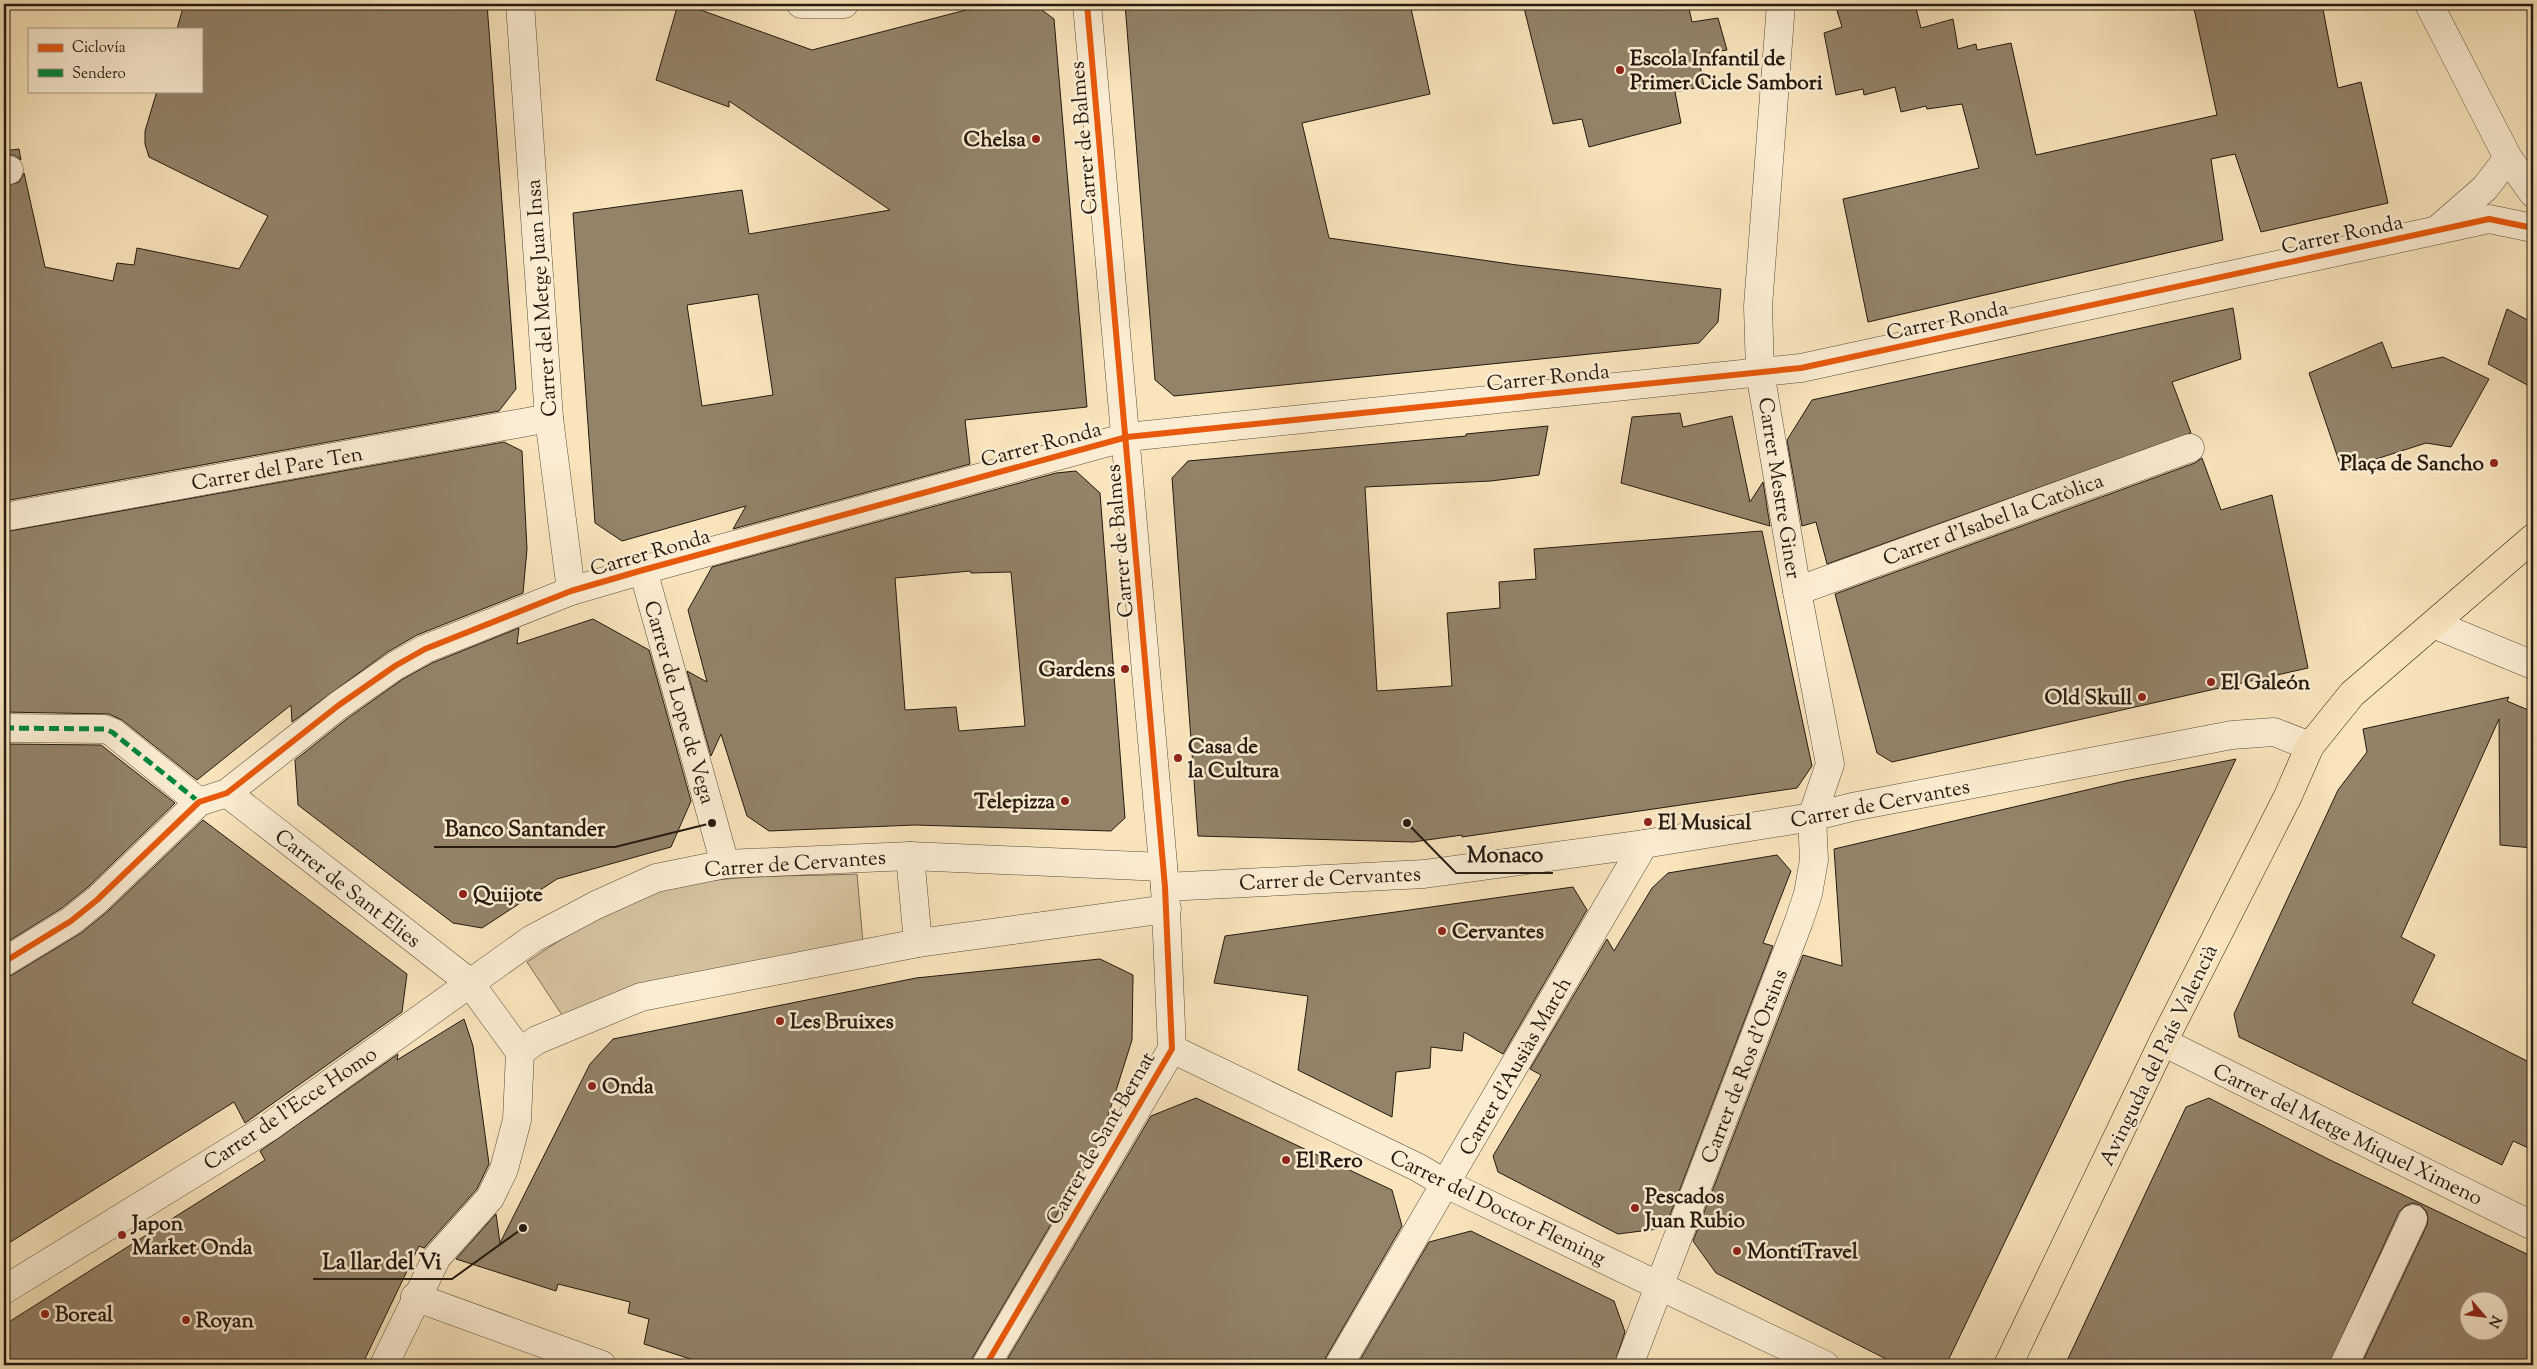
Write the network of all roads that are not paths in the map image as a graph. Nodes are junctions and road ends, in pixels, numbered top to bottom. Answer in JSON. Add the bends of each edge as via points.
{"nodes":[{"id":1,"x":520,"y":4,"type":"edge"},
{"id":2,"x":801,"y":4,"type":"edge"},
{"id":3,"x":844,"y":4,"type":"edge"},
{"id":4,"x":1087,"y":4,"type":"edge"},
{"id":5,"x":1781,"y":4,"type":"edge"},
{"id":6,"x":2428,"y":4,"type":"edge"},
{"id":7,"x":2508,"y":158,"type":"junction"},
{"id":8,"x":2533,"y":193,"type":"edge"},
{"id":9,"x":2533,"y":228,"type":"edge"},
{"id":10,"x":2436,"y":230,"type":"junction"},
{"id":11,"x":1760,"y":372,"type":"junction"},
{"id":12,"x":549,"y":418,"type":"junction"},
{"id":13,"x":1127,"y":437,"type":"junction"},
{"id":14,"x":2190,"y":448,"type":"dead end"},
{"id":15,"x":4,"y":517,"type":"edge"},
{"id":16,"x":2533,"y":538,"type":"edge"},
{"id":17,"x":643,"y":570,"type":"junction"},
{"id":18,"x":1796,"y":590,"type":"junction"},
{"id":19,"x":571,"y":591,"type":"junction"},
{"id":20,"x":2436,"y":624,"type":"junction"},
{"id":21,"x":2533,"y":666,"type":"edge"},
{"id":22,"x":4,"y":728,"type":"edge"},
{"id":23,"x":2310,"y":746,"type":"junction"},
{"id":24,"x":227,"y":793,"type":"junction"},
{"id":25,"x":199,"y":802,"type":"junction"},
{"id":26,"x":1812,"y":818,"type":"junction"},
{"id":27,"x":1644,"y":844,"type":"junction"},
{"id":28,"x":910,"y":856,"type":"junction"},
{"id":29,"x":725,"y":864,"type":"junction"},
{"id":30,"x":1165,"y":888,"type":"junction"},
{"id":31,"x":918,"y":943,"type":"junction"},
{"id":32,"x":4,"y":962,"type":"edge"},
{"id":33,"x":469,"y":982,"type":"junction"},
{"id":34,"x":2163,"y":1042,"type":"junction"},
{"id":35,"x":1172,"y":1049,"type":"junction"},
{"id":36,"x":520,"y":1052,"type":"junction"},
{"id":37,"x":1446,"y":1184,"type":"junction"},
{"id":38,"x":2414,"y":1219,"type":"dead end"},
{"id":39,"x":2533,"y":1226,"type":"edge"},
{"id":40,"x":1659,"y":1285,"type":"junction"},
{"id":41,"x":4,"y":1290,"type":"edge"},
{"id":42,"x":415,"y":1297,"type":"junction"},
{"id":43,"x":384,"y":1365,"type":"edge"},
{"id":44,"x":602,"y":1365,"type":"edge"},
{"id":45,"x":986,"y":1365,"type":"edge"},
{"id":46,"x":1339,"y":1365,"type":"edge"},
{"id":47,"x":1629,"y":1365,"type":"edge"},
{"id":48,"x":1825,"y":1365,"type":"edge"},
{"id":49,"x":2008,"y":1365,"type":"edge"},
{"id":50,"x":2344,"y":1365,"type":"edge"}],
"edges":[{"from":1,"to":12,"type":"street","name":"Carrer del Metge Juan Insa"},
{"from":2,"to":3,"type":"street"},
{"from":4,"to":13,"type":"street","name":"Carrer de Balmes"},
{"from":5,"to":11,"type":"street","name":"Carrer Mestre Giner","via":[[1758,306]]},
{"from":6,"to":7,"type":"street"},
{"from":7,"to":8,"type":"street"},
{"from":7,"to":10,"type":"street","name":"Carrer Ronda","via":[[2485,188]]},
{"from":9,"to":10,"type":"street","name":"Carrer Ronda","via":[[2489,219]]},
{"from":10,"to":11,"type":"street","name":"Carrer Ronda","via":[[1801,368]]},
{"from":11,"to":13,"type":"street","name":"Carrer Ronda"},
{"from":11,"to":18,"type":"street","name":"Carrer Mestre Giner"},
{"from":12,"to":15,"type":"street","name":"Carrer del Pare Ten"},
{"from":12,"to":19,"type":"street","name":"Carrer del Metge Juan Insa"},
{"from":13,"to":17,"type":"street","name":"Carrer Ronda"},
{"from":13,"to":30,"type":"street","name":"Carrer de Balmes"},
{"from":14,"to":18,"type":"street","name":"Carrer d'Isabel la Catòlica"},
{"from":16,"to":20,"type":"main road"},
{"from":17,"to":19,"type":"street","name":"Carrer Ronda"},
{"from":17,"to":29,"type":"street","name":"Carrer de Lope de Vega"},
{"from":18,"to":26,"type":"street","name":"Carrer Mestre Giner","via":[[1830,764]]},
{"from":19,"to":24,"type":"street","name":"Carrer Ronda","via":[[425,649],[395,666],[339,705]]},
{"from":20,"to":21,"type":"street"},
{"from":20,"to":23,"type":"main road","via":[[2352,694]]},
{"from":22,"to":25,"type":"street","via":[[104,729],[112,732]]},
{"from":23,"to":26,"type":"street","name":"Carrer de Cervantes","via":[[2274,732],[2232,735],[1852,807]]},
{"from":23,"to":34,"type":"main road","name":"Avinguda del País Valencià","via":[[2288,796]]},
{"from":24,"to":25,"type":"street"},
{"from":24,"to":33,"type":"street","name":"Carrer de Sant Elies"},
{"from":25,"to":32,"type":"street","via":[[97,900],[71,921]]},
{"from":26,"to":27,"type":"street","name":"Carrer de Cervantes"},
{"from":26,"to":40,"type":"street","name":"Carrer de Ros d'Orsins","via":[[1814,860],[1808,894]]},
{"from":27,"to":30,"type":"street","name":"Carrer de Cervantes","via":[[1424,874]]},
{"from":27,"to":37,"type":"street","name":"Carrer d'Ausiàs March"},
{"from":28,"to":29,"type":"street","name":"Carrer de Cervantes"},
{"from":28,"to":30,"type":"street","name":"Carrer de Cervantes"},
{"from":28,"to":31,"type":"street","name":"Carrer de Cervantes"},
{"from":29,"to":33,"type":"street","name":"Carrer de Cervantes","via":[[656,878],[596,905],[532,940]]},
{"from":30,"to":31,"type":"street","name":"Carrer de Cervantes"},
{"from":30,"to":35,"type":"street","name":"Carrer de Sant Bernat"},
{"from":31,"to":36,"type":"street","name":"Carrer de Cervantes","via":[[641,997],[537,1040]]},
{"from":33,"to":36,"type":"street","name":"Carrer de Sant Elies"},
{"from":33,"to":41,"type":"street","name":"Carrer de l'Ecce Homo","via":[[269,1128]]},
{"from":34,"to":39,"type":"street","name":"Carrer del Metge Miquel Ximeno"},
{"from":34,"to":49,"type":"main road","name":"Avinguda del País Valencià"},
{"from":35,"to":37,"type":"street","name":"Carrer del Doctor Fleming","via":[[1416,1166]]},
{"from":35,"to":45,"type":"street","name":"Carrer de Sant Bernat"},
{"from":36,"to":42,"type":"street","via":[[517,1120],[504,1169],[490,1198],[437,1257]]},
{"from":37,"to":40,"type":"street","name":"Carrer del Doctor Fleming"},
{"from":37,"to":46,"type":"street","name":"Carrer d'Ausiàs March"},
{"from":38,"to":50,"type":"street"},
{"from":40,"to":47,"type":"street","name":"Carrer de Ros d'Orsins"},
{"from":40,"to":48,"type":"street","name":"Carrer del Doctor Fleming"},
{"from":42,"to":43,"type":"street"},
{"from":42,"to":44,"type":"street"}]}
